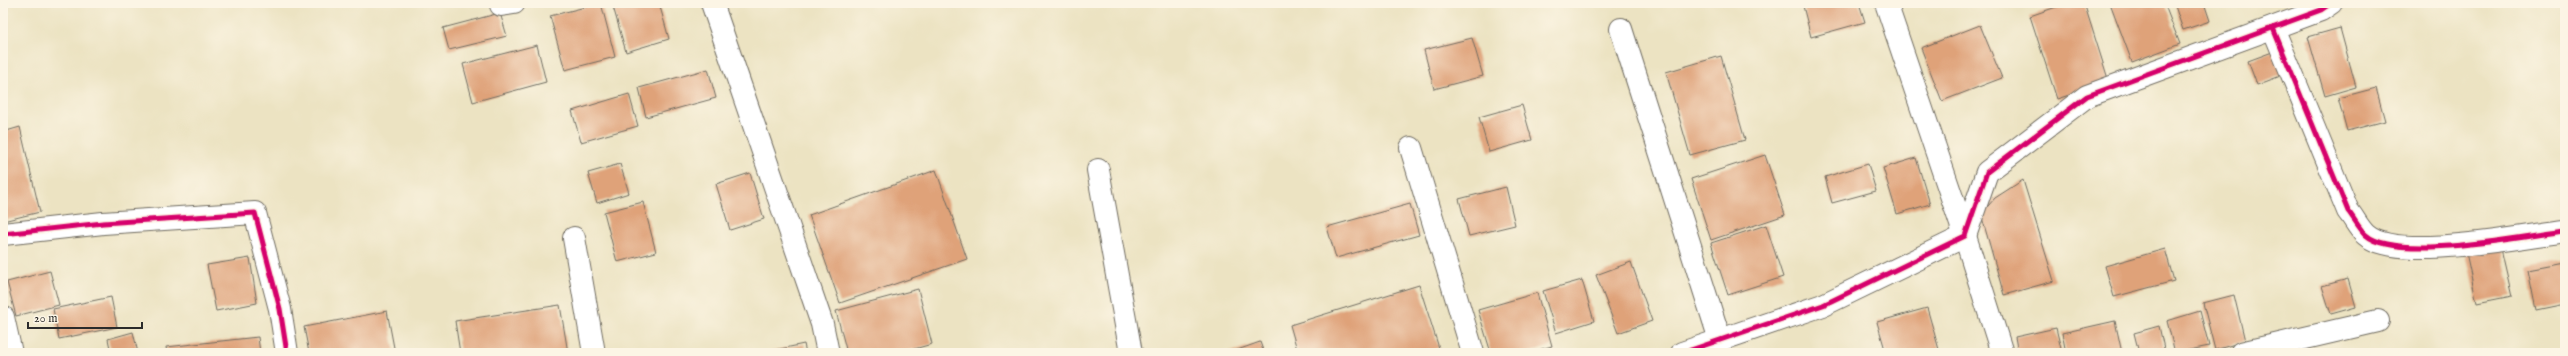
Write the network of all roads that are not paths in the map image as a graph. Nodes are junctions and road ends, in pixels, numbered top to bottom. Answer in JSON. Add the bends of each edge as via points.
{"nodes":[{"id":1,"x":712,"y":3,"type":"edge"},
{"id":2,"x":1886,"y":3,"type":"edge"},
{"id":3,"x":2331,"y":3,"type":"edge"},
{"id":4,"x":2273,"y":28,"type":"junction"},
{"id":5,"x":1621,"y":29,"type":"dead end"},
{"id":6,"x":1411,"y":148,"type":"dead end"},
{"id":7,"x":1098,"y":170,"type":"dead end"},
{"id":8,"x":2565,"y":232,"type":"edge"},
{"id":9,"x":3,"y":234,"type":"edge"},
{"id":10,"x":1965,"y":236,"type":"junction"},
{"id":11,"x":574,"y":238,"type":"dead end"},
{"id":12,"x":3,"y":317,"type":"edge"},
{"id":13,"x":2378,"y":321,"type":"dead end"},
{"id":14,"x":1720,"y":340,"type":"junction"},
{"id":15,"x":11,"y":353,"type":"edge"},
{"id":16,"x":287,"y":353,"type":"edge"},
{"id":17,"x":594,"y":353,"type":"edge"},
{"id":18,"x":828,"y":353,"type":"edge"},
{"id":19,"x":1131,"y":353,"type":"edge"},
{"id":20,"x":1474,"y":353,"type":"edge"},
{"id":21,"x":1682,"y":353,"type":"edge"},
{"id":22,"x":2002,"y":353,"type":"edge"},
{"id":23,"x":2242,"y":353,"type":"edge"}],
"edges":[{"from":1,"to":18,"type":"street","via":[[822,324]]},
{"from":2,"to":10,"type":"street"},
{"from":3,"to":4,"type":"street","via":[[2321,10]]},
{"from":4,"to":8,"type":"street","via":[[2348,211],[2367,236],[2395,246],[2428,248]]},
{"from":4,"to":10,"type":"street","via":[[2087,96],[1987,172]]},
{"from":5,"to":14,"type":"street"},
{"from":6,"to":20,"type":"street"},
{"from":7,"to":19,"type":"street"},
{"from":9,"to":16,"type":"street","via":[[103,223],[255,213],[280,309]]},
{"from":10,"to":14,"type":"street","via":[[1823,305]]},
{"from":10,"to":22,"type":"street"},
{"from":11,"to":17,"type":"street"},
{"from":12,"to":15,"type":"street"},
{"from":13,"to":23,"type":"street"},
{"from":14,"to":21,"type":"street"}]}
